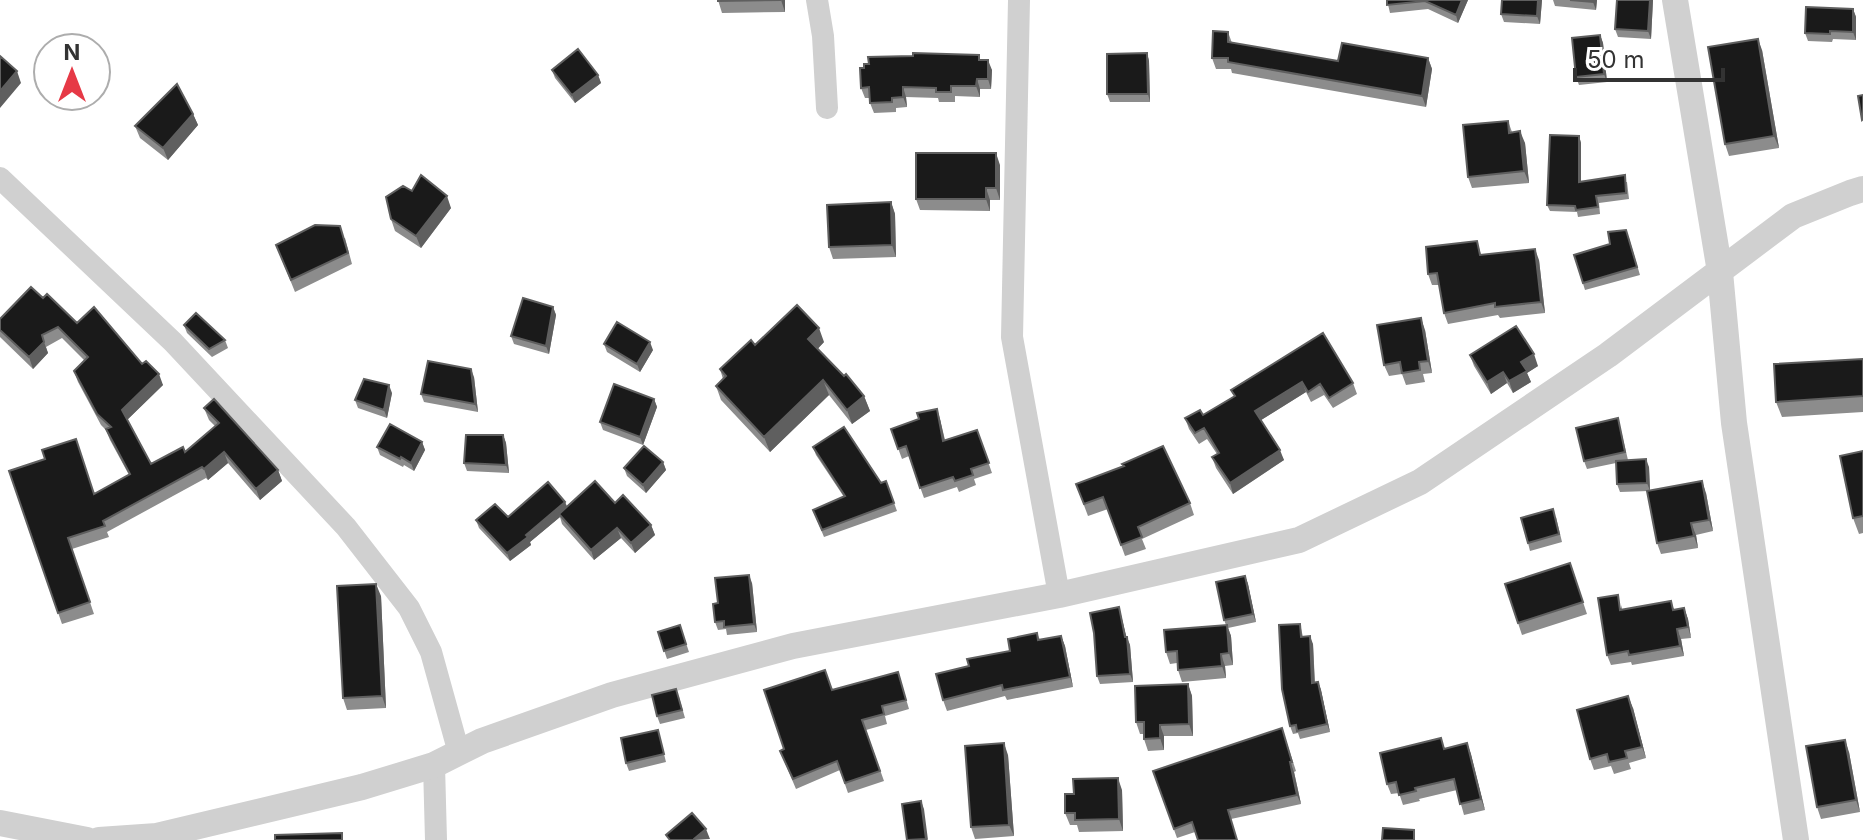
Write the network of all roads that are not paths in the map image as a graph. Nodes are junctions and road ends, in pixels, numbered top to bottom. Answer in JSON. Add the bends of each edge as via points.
{"nodes":[{"id":1,"x":817,"y":0,"type":"edge"},
{"id":2,"x":1019,"y":0,"type":"edge"},
{"id":3,"x":1675,"y":0,"type":"edge"},
{"id":4,"x":827,"y":108,"type":"dead end"},
{"id":5,"x":0,"y":178,"type":"edge"},
{"id":6,"x":1863,"y":189,"type":"edge"},
{"id":7,"x":1720,"y":272,"type":"junction"},
{"id":8,"x":1059,"y":595,"type":"junction"},
{"id":9,"x":459,"y":753,"type":"junction"},
{"id":10,"x":434,"y":765,"type":"junction"},
{"id":11,"x":0,"y":823,"type":"edge"},
{"id":12,"x":87,"y":840,"type":"edge"},
{"id":13,"x":99,"y":840,"type":"edge"},
{"id":14,"x":436,"y":840,"type":"edge"},
{"id":15,"x":1796,"y":840,"type":"edge"}],
"edges":[{"from":1,"to":4,"type":"street"},
{"from":2,"to":8,"type":"street","via":[[1012,337]]},
{"from":3,"to":7,"type":"street"},
{"from":5,"to":9,"type":"street","via":[[173,342],[346,527],[409,608],[431,652]]},
{"from":6,"to":7,"type":"street","via":[[1793,216]]},
{"from":7,"to":8,"type":"street","via":[[1420,482],[1299,540]]},
{"from":7,"to":15,"type":"street","via":[[1734,423]]},
{"from":8,"to":9,"type":"street","via":[[793,646],[612,695]]},
{"from":9,"to":10,"type":"street"},
{"from":10,"to":13,"type":"street","via":[[157,836]]},
{"from":10,"to":14,"type":"street"},
{"from":11,"to":12,"type":"street"}]}
